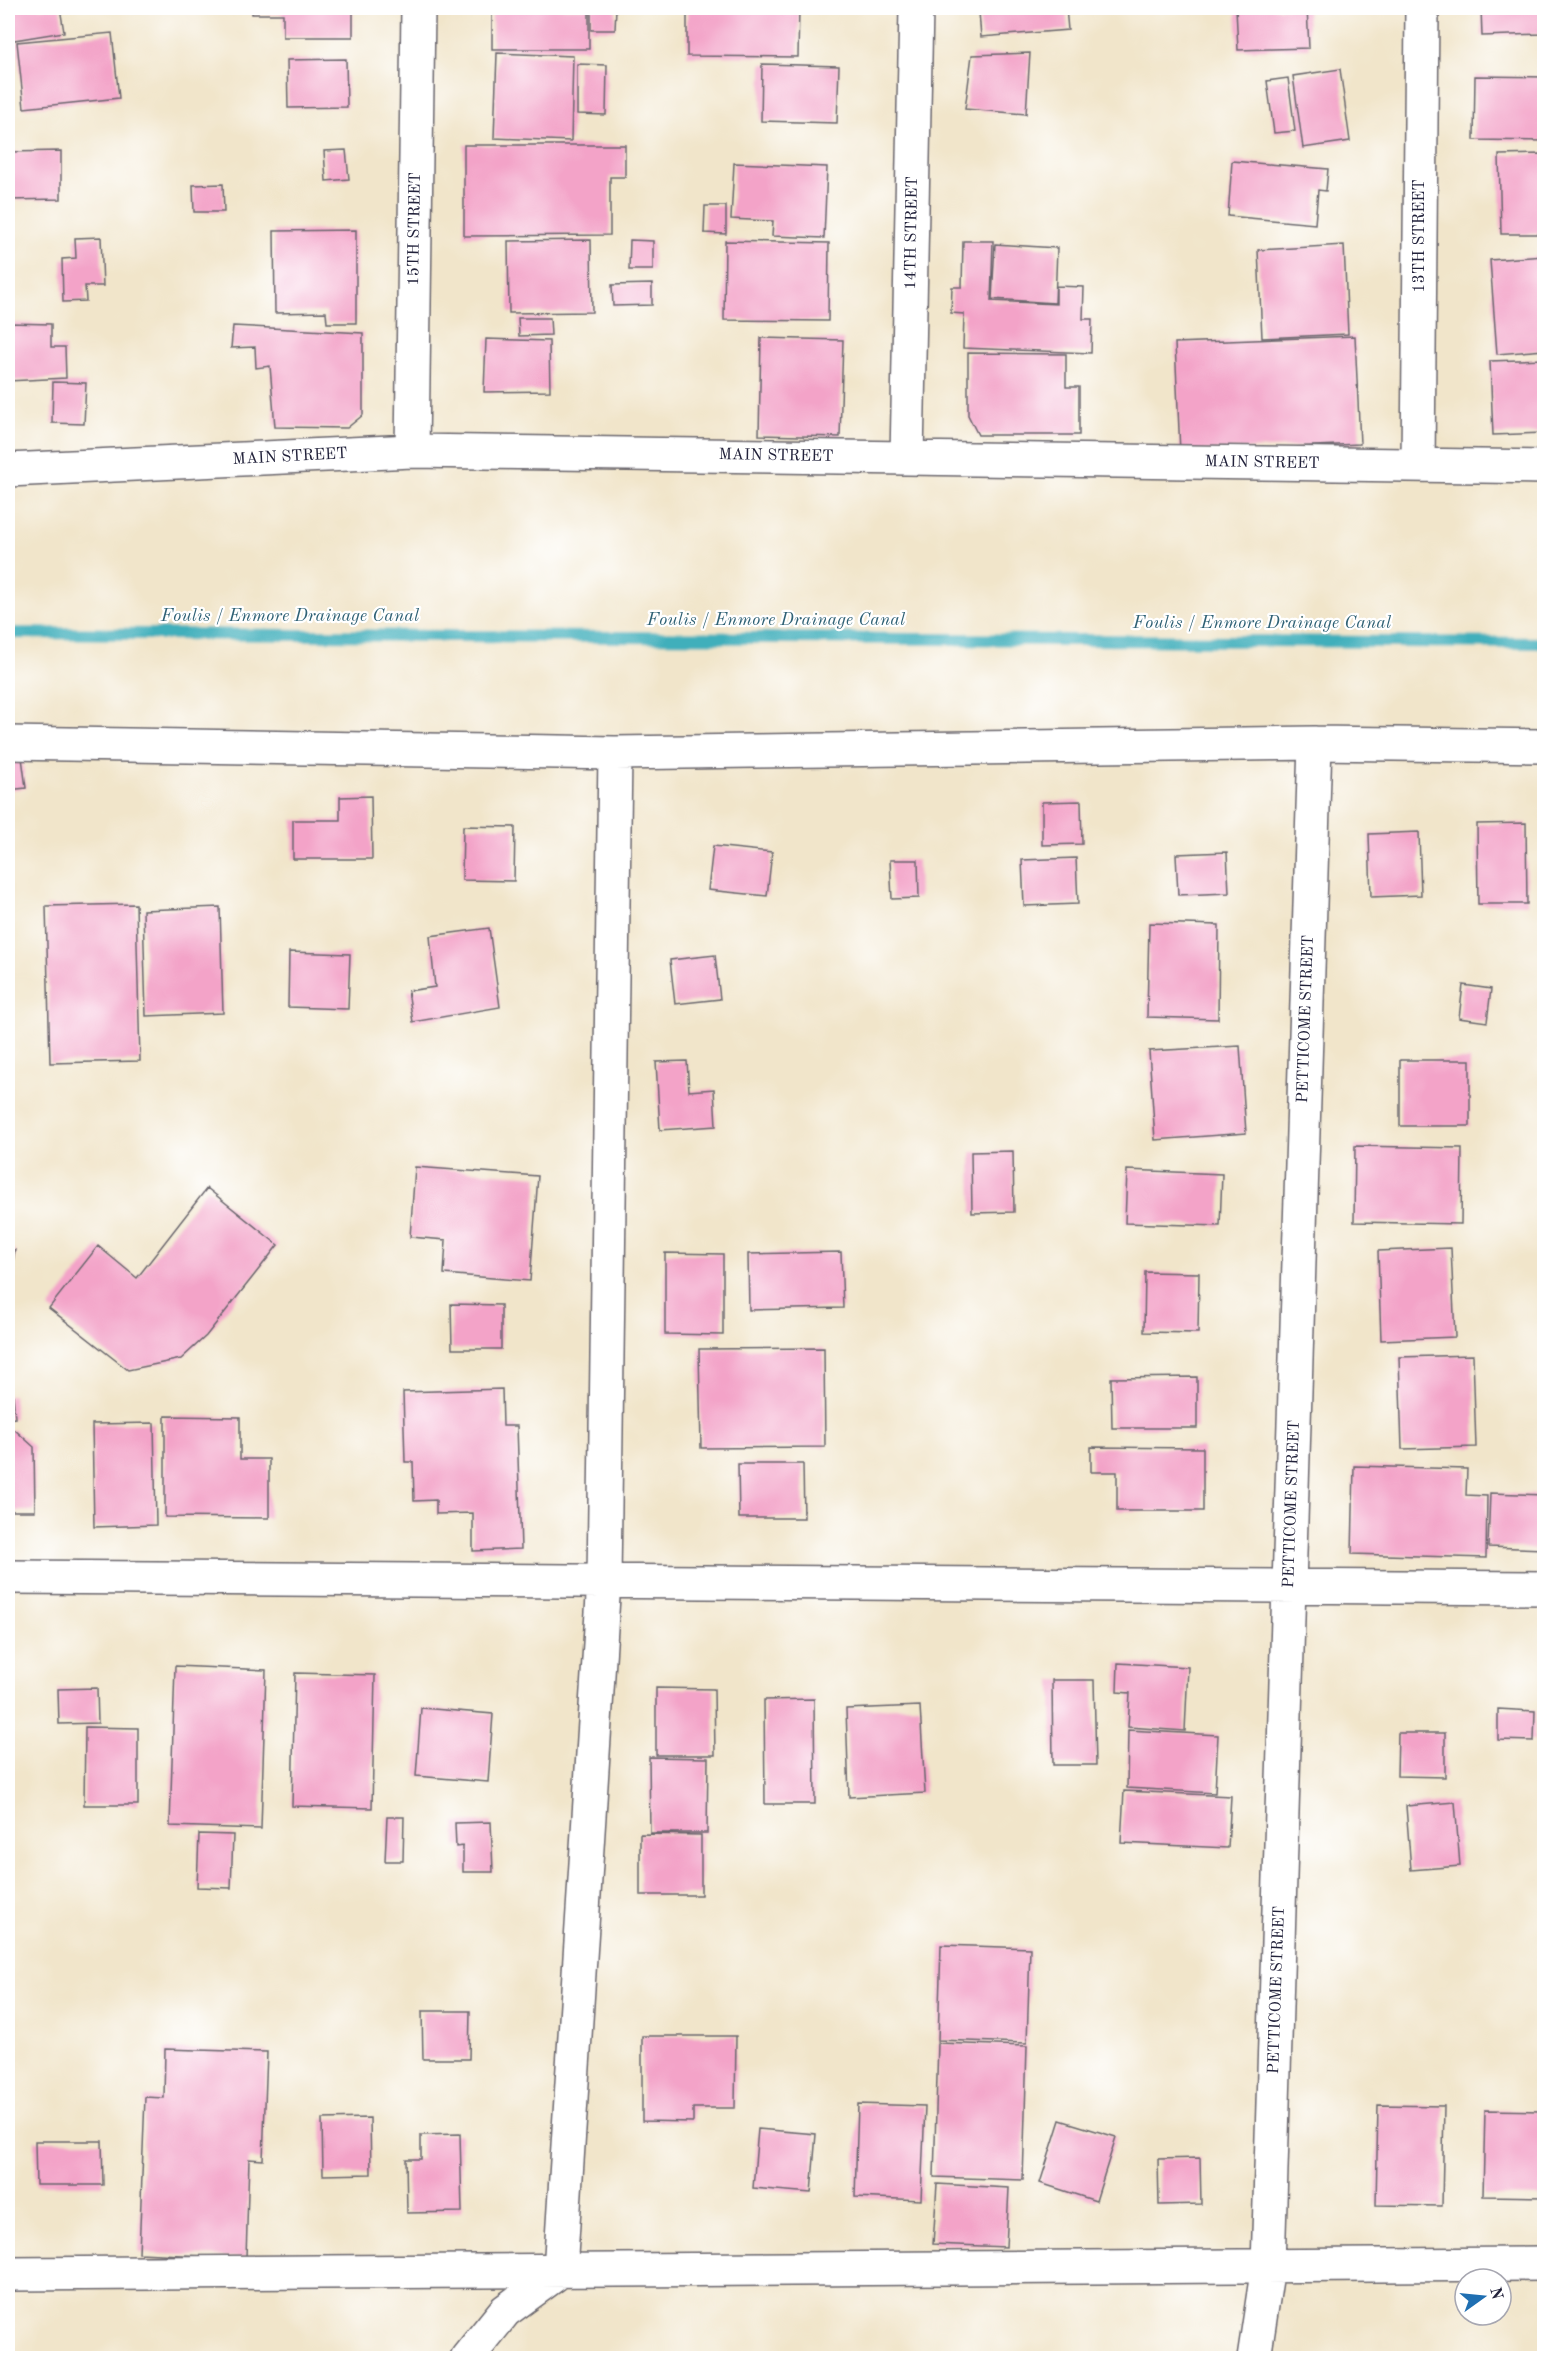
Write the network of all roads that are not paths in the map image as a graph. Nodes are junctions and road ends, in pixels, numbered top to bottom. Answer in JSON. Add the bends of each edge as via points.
{"nodes":[{"id":1,"x":418,"y":8,"type":"edge"},
{"id":2,"x":916,"y":8,"type":"edge"},
{"id":3,"x":1422,"y":8,"type":"edge"},
{"id":4,"x":412,"y":451,"type":"junction"},
{"id":5,"x":907,"y":458,"type":"junction"},
{"id":6,"x":1418,"y":465,"type":"junction"},
{"id":7,"x":1545,"y":467,"type":"edge"},
{"id":8,"x":8,"y":470,"type":"edge"},
{"id":9,"x":8,"y":743,"type":"edge"},
{"id":10,"x":1315,"y":743,"type":"junction"},
{"id":11,"x":1545,"y":746,"type":"edge"},
{"id":12,"x":615,"y":753,"type":"junction"},
{"id":13,"x":8,"y":1577,"type":"edge"},
{"id":14,"x":604,"y":1581,"type":"junction"},
{"id":15,"x":1289,"y":1586,"type":"junction"},
{"id":16,"x":1545,"y":1588,"type":"edge"},
{"id":17,"x":1545,"y":2264,"type":"edge"},
{"id":18,"x":1268,"y":2266,"type":"junction"},
{"id":19,"x":560,"y":2271,"type":"junction"},
{"id":20,"x":8,"y":2274,"type":"edge"},
{"id":21,"x":1254,"y":2351,"type":"edge"},
{"id":22,"x":467,"y":2358,"type":"edge"}],
"edges":[{"from":1,"to":4,"type":"street","name":"15TH STREET"},
{"from":2,"to":5,"type":"street","name":"14TH STREET"},
{"from":3,"to":6,"type":"street","name":"13TH STREET"},
{"from":4,"to":5,"type":"street","name":"MAIN STREET"},
{"from":4,"to":8,"type":"street","name":"MAIN STREET"},
{"from":5,"to":6,"type":"street","name":"MAIN STREET"},
{"from":6,"to":7,"type":"street","name":"MAIN STREET"},
{"from":9,"to":12,"type":"street"},
{"from":10,"to":11,"type":"street"},
{"from":10,"to":12,"type":"street"},
{"from":10,"to":15,"type":"street","name":"PETTICOME STREET"},
{"from":12,"to":14,"type":"street"},
{"from":13,"to":14,"type":"street"},
{"from":14,"to":15,"type":"street"},
{"from":14,"to":19,"type":"street"},
{"from":15,"to":16,"type":"street"},
{"from":15,"to":18,"type":"street","name":"PETTICOME STREET"},
{"from":17,"to":18,"type":"street"},
{"from":18,"to":19,"type":"street"},
{"from":18,"to":21,"type":"street","name":"PETTICOME STREET"},
{"from":19,"to":20,"type":"street"},
{"from":19,"to":22,"type":"street","via":[[506,2310]]}]}
